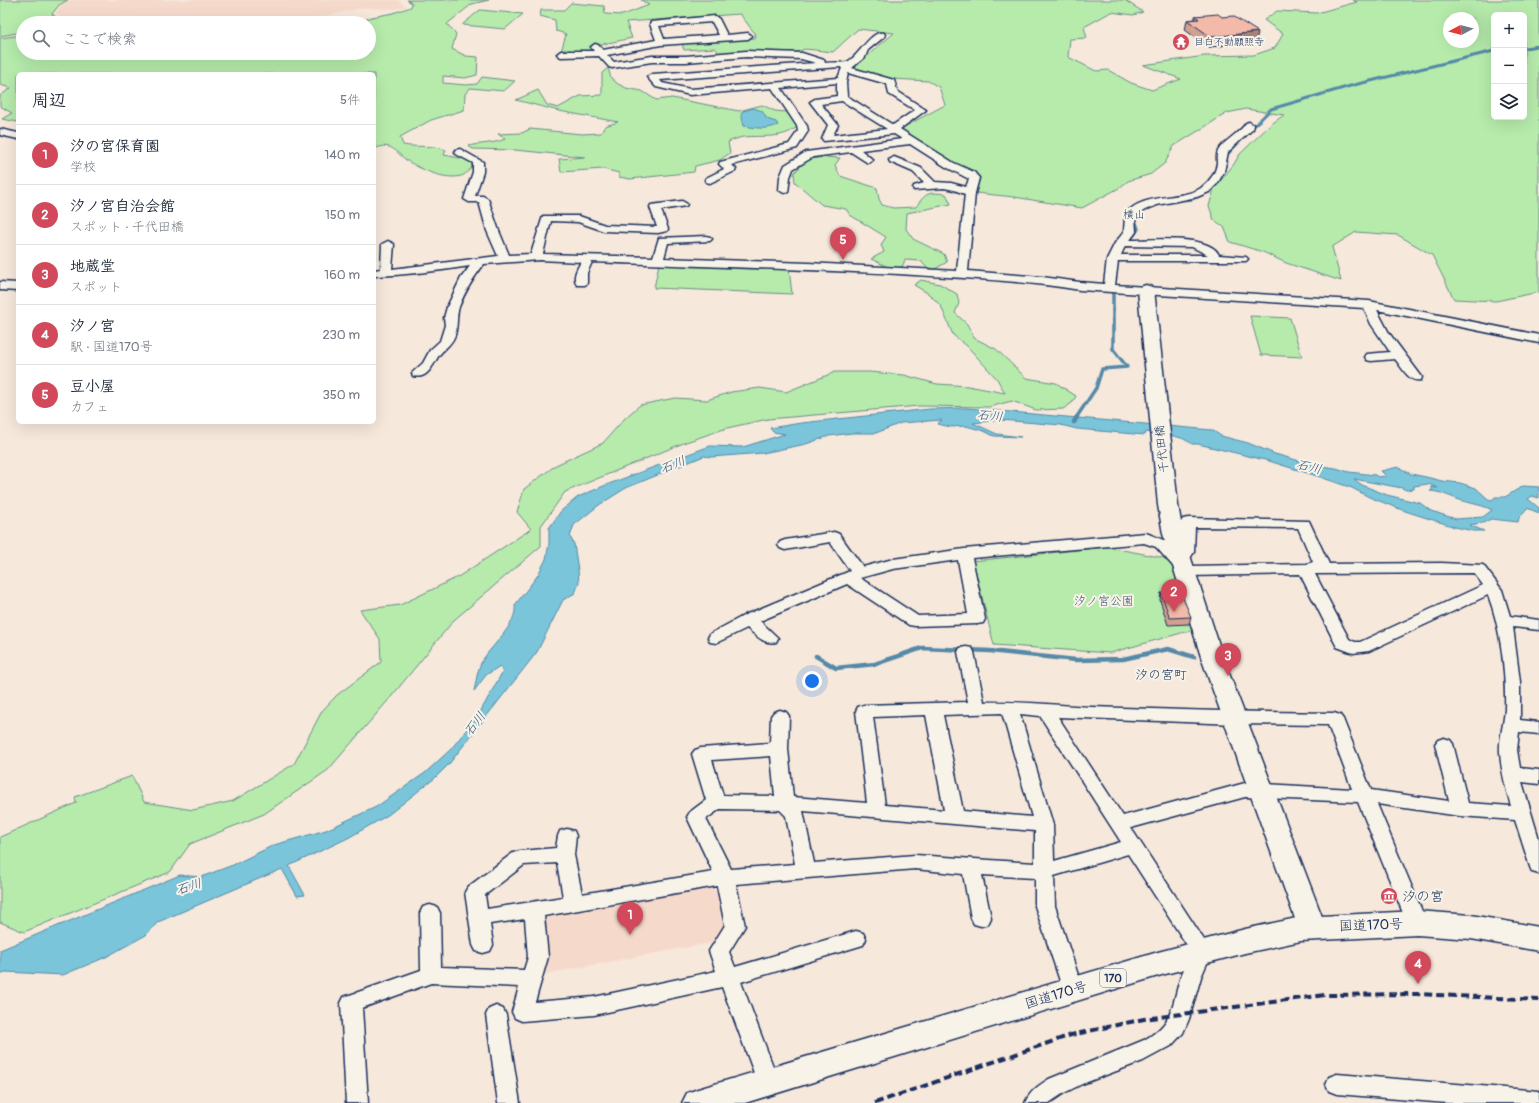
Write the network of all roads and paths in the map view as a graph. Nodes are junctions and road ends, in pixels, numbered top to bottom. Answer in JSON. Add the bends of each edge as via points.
{"nodes":[{"id":1,"x":881,"y":35,"type":"dead end"},
{"id":2,"x":748,"y":36,"type":"dead end"},
{"id":3,"x":724,"y":37,"type":"junction"},
{"id":4,"x":661,"y":42,"type":"junction"},
{"id":5,"x":598,"y":50,"type":"junction"},
{"id":6,"x":561,"y":54,"type":"dead end"},
{"id":7,"x":639,"y":61,"type":"junction"},
{"id":8,"x":827,"y":64,"type":"junction"},
{"id":9,"x":846,"y":67,"type":"junction"},
{"id":10,"x":653,"y":78,"type":"junction"},
{"id":11,"x":842,"y":80,"type":"junction"},
{"id":12,"x":775,"y":86,"type":"junction"},
{"id":13,"x":844,"y":98,"type":"junction"},
{"id":14,"x":1249,"y":125,"type":"dead end"},
{"id":15,"x":895,"y":130,"type":"junction"},
{"id":16,"x":0,"y":132,"type":"edge"},
{"id":17,"x":16,"y":136,"type":"edge"},
{"id":18,"x":913,"y":141,"type":"junction"},
{"id":19,"x":853,"y":149,"type":"junction"},
{"id":20,"x":460,"y":152,"type":"dead end"},
{"id":21,"x":868,"y":160,"type":"dead end"},
{"id":22,"x":894,"y":160,"type":"dead end"},
{"id":23,"x":710,"y":180,"type":"dead end"},
{"id":24,"x":931,"y":184,"type":"junction"},
{"id":25,"x":918,"y":188,"type":"dead end"},
{"id":26,"x":784,"y":190,"type":"dead end"},
{"id":27,"x":970,"y":193,"type":"junction"},
{"id":28,"x":682,"y":204,"type":"dead end"},
{"id":29,"x":706,"y":239,"type":"dead end"},
{"id":30,"x":1121,"y":243,"type":"junction"},
{"id":31,"x":388,"y":244,"type":"dead end"},
{"id":32,"x":536,"y":257,"type":"junction"},
{"id":33,"x":589,"y":258,"type":"junction"},
{"id":34,"x":1114,"y":258,"type":"junction"},
{"id":35,"x":1215,"y":258,"type":"junction"},
{"id":36,"x":505,"y":259,"type":"junction"},
{"id":37,"x":1242,"y":259,"type":"dead end"},
{"id":38,"x":658,"y":260,"type":"junction"},
{"id":39,"x":480,"y":261,"type":"junction"},
{"id":40,"x":376,"y":273,"type":"edge"},
{"id":41,"x":386,"y":273,"type":"junction"},
{"id":42,"x":962,"y":275,"type":"junction"},
{"id":43,"x":581,"y":283,"type":"dead end"},
{"id":44,"x":0,"y":286,"type":"edge"},
{"id":45,"x":16,"y":286,"type":"edge"},
{"id":46,"x":1109,"y":288,"type":"junction"},
{"id":47,"x":1146,"y":290,"type":"junction"},
{"id":48,"x":1369,"y":305,"type":"junction"},
{"id":49,"x":1539,"y":339,"type":"edge"},
{"id":50,"x":1399,"y":355,"type":"junction"},
{"id":51,"x":1371,"y":357,"type":"dead end"},
{"id":52,"x":418,"y":373,"type":"dead end"},
{"id":53,"x":1416,"y":377,"type":"dead end"},
{"id":54,"x":785,"y":545,"type":"dead end"},
{"id":55,"x":964,"y":554,"type":"junction"},
{"id":56,"x":1184,"y":566,"type":"junction"},
{"id":57,"x":1307,"y":570,"type":"junction"},
{"id":58,"x":854,"y":575,"type":"junction"},
{"id":59,"x":1492,"y":587,"type":"junction"},
{"id":60,"x":751,"y":619,"type":"junction"},
{"id":61,"x":1502,"y":620,"type":"junction"},
{"id":62,"x":1539,"y":625,"type":"edge"},
{"id":63,"x":716,"y":638,"type":"dead end"},
{"id":64,"x":770,"y":638,"type":"dead end"},
{"id":65,"x":966,"y":652,"type":"dead end"},
{"id":66,"x":977,"y":707,"type":"junction"},
{"id":67,"x":1009,"y":707,"type":"junction"},
{"id":68,"x":933,"y":709,"type":"junction"},
{"id":69,"x":1045,"y":711,"type":"junction"},
{"id":70,"x":780,"y":716,"type":"dead end"},
{"id":71,"x":1236,"y":718,"type":"junction"},
{"id":72,"x":1511,"y":725,"type":"junction"},
{"id":73,"x":1539,"y":728,"type":"edge"},
{"id":74,"x":1444,"y":744,"type":"dead end"},
{"id":75,"x":779,"y":749,"type":"junction"},
{"id":76,"x":1513,"y":774,"type":"junction"},
{"id":77,"x":1539,"y":777,"type":"edge"},
{"id":78,"x":1261,"y":790,"type":"junction"},
{"id":79,"x":1364,"y":796,"type":"junction"},
{"id":80,"x":716,"y":802,"type":"junction"},
{"id":81,"x":785,"y":803,"type":"junction"},
{"id":82,"x":1460,"y":809,"type":"junction"},
{"id":83,"x":877,"y":810,"type":"junction"},
{"id":84,"x":1521,"y":814,"type":"junction"},
{"id":85,"x":955,"y":818,"type":"junction"},
{"id":86,"x":1118,"y":824,"type":"junction"},
{"id":87,"x":1044,"y":825,"type":"junction"},
{"id":88,"x":567,"y":836,"type":"dead end"},
{"id":89,"x":1132,"y":846,"type":"junction"},
{"id":90,"x":565,"y":855,"type":"junction"},
{"id":91,"x":971,"y":867,"type":"junction"},
{"id":92,"x":1539,"y":867,"type":"edge"},
{"id":93,"x":806,"y":870,"type":"junction"},
{"id":94,"x":1044,"y":871,"type":"junction"},
{"id":95,"x":725,"y":877,"type":"junction"},
{"id":96,"x":574,"y":903,"type":"junction"},
{"id":97,"x":534,"y":910,"type":"junction"},
{"id":98,"x":430,"y":913,"type":"dead end"},
{"id":99,"x":479,"y":918,"type":"junction"},
{"id":100,"x":981,"y":918,"type":"dead end"},
{"id":101,"x":1417,"y":923,"type":"junction"},
{"id":102,"x":1312,"y":927,"type":"junction"},
{"id":103,"x":1539,"y":938,"type":"edge"},
{"id":104,"x":856,"y":939,"type":"dead end"},
{"id":105,"x":483,"y":945,"type":"dead end"},
{"id":106,"x":1202,"y":952,"type":"junction"},
{"id":107,"x":431,"y":975,"type":"junction"},
{"id":108,"x":729,"y":977,"type":"junction"},
{"id":109,"x":531,"y":979,"type":"junction"},
{"id":110,"x":1072,"y":990,"type":"junction"},
{"id":111,"x":496,"y":1015,"type":"dead end"},
{"id":112,"x":768,"y":1082,"type":"junction"},
{"id":113,"x":1337,"y":1084,"type":"dead end"},
{"id":114,"x":1539,"y":1101,"type":"edge"},
{"id":115,"x":358,"y":1103,"type":"edge"},
{"id":116,"x":509,"y":1103,"type":"edge"},
{"id":117,"x":698,"y":1103,"type":"edge"},
{"id":118,"x":1036,"y":1103,"type":"edge"}],
"edges":[{"from":1,"to":9,"type":"street"},
{"from":2,"to":3,"type":"street"},
{"from":3,"to":4,"type":"street"},
{"from":3,"to":4,"type":"street","via":[[715,19],[654,24]]},
{"from":4,"to":5,"type":"street"},
{"from":5,"to":6,"type":"street"},
{"from":5,"to":7,"type":"street","via":[[612,65]]},
{"from":7,"to":8,"type":"street","via":[[746,54],[802,56]]},
{"from":7,"to":10,"type":"street"},
{"from":8,"to":9,"type":"street","via":[[843,64]]},
{"from":8,"to":10,"type":"street"},
{"from":9,"to":11,"type":"street"},
{"from":9,"to":15,"type":"street","via":[[891,82],[892,92],[921,110]]},
{"from":10,"to":12,"type":"street","via":[[658,85],[690,92]]},
{"from":11,"to":12,"type":"street"},
{"from":11,"to":13,"type":"street","via":[[840,85]]},
{"from":12,"to":23,"type":"street","via":[[802,126],[803,131],[793,146],[724,164],[731,169]]},
{"from":13,"to":15,"type":"street"},
{"from":13,"to":15,"type":"street","via":[[815,102],[833,125],[827,139]]},
{"from":14,"to":30,"type":"street","via":[[1248,129],[1223,151],[1218,175],[1207,188],[1193,195],[1164,199],[1135,210],[1130,215],[1130,232]]},
{"from":15,"to":18,"type":"street"},
{"from":16,"to":17,"type":"street"},
{"from":18,"to":19,"type":"street"},
{"from":18,"to":27,"type":"street","via":[[950,165],[970,174],[974,178]]},
{"from":19,"to":21,"type":"street"},
{"from":19,"to":26,"type":"street","via":[[810,154],[789,167]]},
{"from":20,"to":36,"type":"street","via":[[478,162],[478,172],[469,200],[483,200]]},
{"from":22,"to":24,"type":"street","via":[[917,170]]},
{"from":24,"to":25,"type":"street"},
{"from":24,"to":27,"type":"street","via":[[955,186]]},
{"from":27,"to":42,"type":"street"},
{"from":28,"to":32,"type":"street","via":[[655,207],[663,229],[658,230],[604,228],[579,219],[547,218]]},
{"from":29,"to":38,"type":"street","via":[[663,240]]},
{"from":30,"to":34,"type":"street"},
{"from":30,"to":35,"type":"street","via":[[1194,244],[1212,252]]},
{"from":31,"to":41,"type":"street"},
{"from":32,"to":33,"type":"street"},
{"from":32,"to":36,"type":"street"},
{"from":33,"to":38,"type":"street"},
{"from":33,"to":43,"type":"street","via":[[581,273]]},
{"from":34,"to":35,"type":"street"},
{"from":34,"to":46,"type":"street"},
{"from":35,"to":37,"type":"street"},
{"from":36,"to":39,"type":"street"},
{"from":38,"to":42,"type":"street"},
{"from":39,"to":41,"type":"street"},
{"from":39,"to":52,"type":"street","via":[[463,285],[453,307],[445,343],[434,353],[428,365]]},
{"from":40,"to":41,"type":"street"},
{"from":42,"to":46,"type":"street","via":[[1042,280]]},
{"from":44,"to":45,"type":"street"},
{"from":46,"to":47,"type":"street"},
{"from":47,"to":48,"type":"street"},
{"from":47,"to":56,"type":"street","name":"千代田橋","via":[[1168,505],[1173,534]]},
{"from":48,"to":49,"type":"street"},
{"from":48,"to":50,"type":"street","via":[[1390,344]]},
{"from":50,"to":51,"type":"street"},
{"from":50,"to":53,"type":"street"},
{"from":54,"to":58,"type":"street","via":[[834,537]]},
{"from":55,"to":56,"type":"street","via":[[1146,538],[1161,544]]},
{"from":55,"to":58,"type":"street","via":[[893,564]]},
{"from":55,"to":58,"type":"street","via":[[978,619],[915,621]]},
{"from":56,"to":57,"type":"street"},
{"from":56,"to":57,"type":"street","via":[[1188,522],[1304,524],[1321,564]]},
{"from":56,"to":71,"type":"street","name":"千代田橋","via":[[1213,660]]},
{"from":57,"to":59,"type":"street","via":[[1391,567],[1478,568]]},
{"from":57,"to":59,"type":"street","via":[[1343,643],[1353,648],[1363,646]]},
{"from":58,"to":60,"type":"street"},
{"from":59,"to":61,"type":"street"},
{"from":60,"to":63,"type":"street"},
{"from":60,"to":64,"type":"street"},
{"from":61,"to":62,"type":"street"},
{"from":61,"to":72,"type":"street","via":[[1512,686]]},
{"from":65,"to":66,"type":"street"},
{"from":66,"to":67,"type":"street"},
{"from":66,"to":68,"type":"street"},
{"from":67,"to":69,"type":"street"},
{"from":67,"to":87,"type":"street"},
{"from":68,"to":83,"type":"street","via":[[864,711]]},
{"from":68,"to":85,"type":"street"},
{"from":69,"to":71,"type":"street"},
{"from":69,"to":86,"type":"street"},
{"from":70,"to":75,"type":"street"},
{"from":71,"to":78,"type":"street","name":"千代田橋"},
{"from":71,"to":79,"type":"street","via":[[1334,720]]},
{"from":72,"to":73,"type":"street"},
{"from":72,"to":76,"type":"street","via":[[1509,754]]},
{"from":74,"to":82,"type":"street"},
{"from":75,"to":80,"type":"street","via":[[701,754]]},
{"from":75,"to":81,"type":"street"},
{"from":76,"to":77,"type":"street"},
{"from":76,"to":84,"type":"street"},
{"from":78,"to":79,"type":"street"},
{"from":78,"to":86,"type":"street","via":[[1246,790]]},
{"from":78,"to":102,"type":"street","name":"千代田橋"},
{"from":79,"to":82,"type":"street"},
{"from":79,"to":101,"type":"street"},
{"from":80,"to":81,"type":"street"},
{"from":80,"to":95,"type":"street","via":[[696,817]]},
{"from":81,"to":83,"type":"street"},
{"from":81,"to":93,"type":"street","via":[[796,812]]},
{"from":82,"to":84,"type":"street"},
{"from":83,"to":85,"type":"street"},
{"from":84,"to":92,"type":"street"},
{"from":85,"to":87,"type":"street"},
{"from":86,"to":89,"type":"street"},
{"from":87,"to":94,"type":"street"},
{"from":88,"to":90,"type":"street"},
{"from":89,"to":94,"type":"street"},
{"from":89,"to":106,"type":"street"},
{"from":90,"to":96,"type":"street"},
{"from":90,"to":99,"type":"street","via":[[520,858],[475,892]]},
{"from":91,"to":93,"type":"street","via":[[915,862]]},
{"from":91,"to":94,"type":"street"},
{"from":91,"to":100,"type":"street"},
{"from":93,"to":95,"type":"street"},
{"from":94,"to":110,"type":"street","via":[[1045,906]]},
{"from":95,"to":96,"type":"street"},
{"from":95,"to":108,"type":"street","via":[[735,926],[719,951]]},
{"from":96,"to":97,"type":"street"},
{"from":97,"to":99,"type":"street"},
{"from":97,"to":109,"type":"street","via":[[538,957]]},
{"from":98,"to":107,"type":"street"},
{"from":99,"to":105,"type":"street"},
{"from":101,"to":102,"type":"highway","name":"国道170号","number":"170"},
{"from":101,"to":103,"type":"highway","name":"国道170号","number":"170","via":[[1471,927]]},
{"from":102,"to":106,"type":"highway","name":"国道170号","number":"170"},
{"from":104,"to":108,"type":"street"},
{"from":106,"to":110,"type":"highway","name":"国道170号","number":"170"},
{"from":106,"to":118,"type":"street","via":[[1191,976],[1181,1014],[1165,1040],[1062,1084],[1038,1098]]},
{"from":107,"to":109,"type":"street"},
{"from":107,"to":115,"type":"street","via":[[352,1003]]},
{"from":108,"to":109,"type":"street","via":[[594,1006],[522,1012]]},
{"from":108,"to":112,"type":"street"},
{"from":110,"to":112,"type":"highway","name":"国道170号","number":"170"},
{"from":111,"to":116,"type":"street"},
{"from":112,"to":117,"type":"highway","name":"国道170号","number":"170"},
{"from":113,"to":114,"type":"street"}]}
